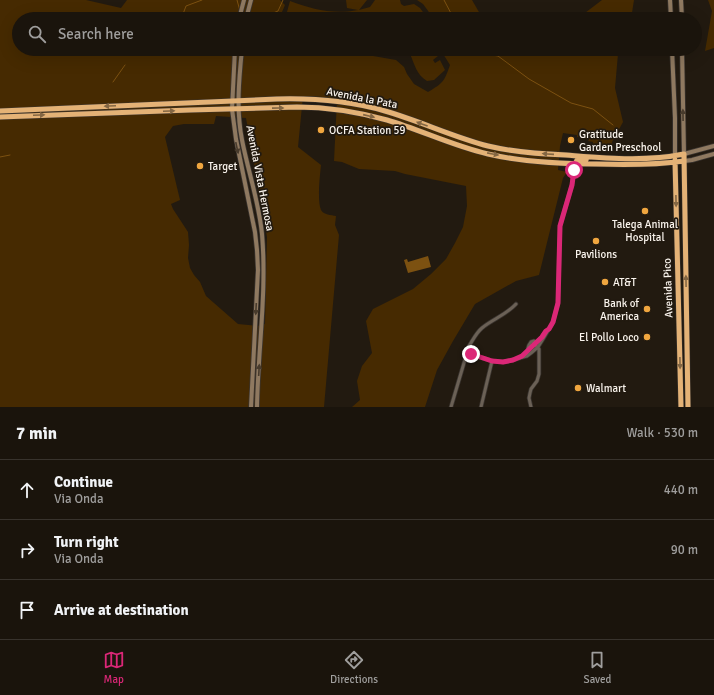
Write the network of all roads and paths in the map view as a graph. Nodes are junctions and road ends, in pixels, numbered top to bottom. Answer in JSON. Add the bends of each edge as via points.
{"nodes":[{"id":1,"x":244,"y":0,"type":"edge"},
{"id":2,"x":251,"y":0,"type":"edge"},
{"id":3,"x":670,"y":0,"type":"edge"},
{"id":4,"x":681,"y":0,"type":"edge"},
{"id":5,"x":241,"y":12,"type":"edge"},
{"id":6,"x":248,"y":12,"type":"edge"},
{"id":7,"x":671,"y":12,"type":"edge"},
{"id":8,"x":682,"y":12,"type":"edge"},
{"id":9,"x":235,"y":56,"type":"edge"},
{"id":10,"x":241,"y":56,"type":"edge"},
{"id":11,"x":672,"y":56,"type":"edge"},
{"id":12,"x":682,"y":56,"type":"edge"},
{"id":13,"x":232,"y":100,"type":"junction"},
{"id":14,"x":239,"y":100,"type":"junction"},
{"id":15,"x":232,"y":109,"type":"junction"},
{"id":16,"x":239,"y":109,"type":"junction"},
{"id":17,"x":0,"y":111,"type":"edge"},
{"id":18,"x":0,"y":117,"type":"edge"},
{"id":19,"x":714,"y":146,"type":"edge"},
{"id":20,"x":684,"y":154,"type":"junction"},
{"id":21,"x":714,"y":154,"type":"edge"},
{"id":22,"x":675,"y":155,"type":"junction"},
{"id":23,"x":587,"y":157,"type":"junction"},
{"id":24,"x":684,"y":161,"type":"junction"},
{"id":25,"x":675,"y":162,"type":"junction"},
{"id":26,"x":575,"y":164,"type":"junction"},
{"id":27,"x":516,"y":304,"type":"dead end"},
{"id":28,"x":549,"y":329,"type":"junction"},
{"id":29,"x":534,"y":343,"type":"junction"},
{"id":30,"x":538,"y":347,"type":"junction"},
{"id":31,"x":529,"y":349,"type":"junction"},
{"id":32,"x":532,"y":352,"type":"junction"},
{"id":33,"x":467,"y":353,"type":"junction"},
{"id":34,"x":522,"y":356,"type":"junction"},
{"id":35,"x":492,"y":361,"type":"junction"},
{"id":36,"x":251,"y":407,"type":"edge"},
{"id":37,"x":257,"y":407,"type":"edge"},
{"id":38,"x":451,"y":407,"type":"edge"},
{"id":39,"x":481,"y":407,"type":"edge"},
{"id":40,"x":530,"y":407,"type":"edge"},
{"id":41,"x":681,"y":407,"type":"edge"},
{"id":42,"x":688,"y":407,"type":"edge"}],
"edges":[{"from":1,"to":5,"type":"main road"},
{"from":2,"to":6,"type":"main road"},
{"from":3,"to":7,"type":"main road"},
{"from":4,"to":8,"type":"main road"},
{"from":9,"to":13,"type":"main road","name":"Avenida Vista Hermosa"},
{"from":10,"to":14,"type":"main road","name":"Avenida Vista Hermosa"},
{"from":11,"to":22,"type":"main road","name":"Avenida Pico"},
{"from":20,"to":12,"type":"main road","name":"Avenida Pico","one_way":true},
{"from":13,"to":14,"type":"highway","name":"Avenida la Pata"},
{"from":13,"to":15,"type":"main road","name":"Avenida Vista Hermosa"},
{"from":13,"to":17,"type":"highway","name":"Avenida la Pata","one_way":true},
{"from":14,"to":16,"type":"main road","name":"Avenida Vista Hermosa"},
{"from":23,"to":14,"type":"highway","name":"Avenida la Pata","one_way":true,"via":[[527,153],[489,146],[383,111],[342,103],[293,98]]},
{"from":15,"to":16,"type":"highway","name":"Avenida la Pata"},
{"from":18,"to":15,"type":"highway","name":"Avenida la Pata","one_way":true},
{"from":15,"to":36,"type":"main road","name":"Avenida Vista Hermosa","one_way":true,"via":[[257,250]]},
{"from":16,"to":26,"type":"highway","name":"Avenida la Pata","one_way":true,"via":[[305,107],[354,112],[415,129],[488,154]]},
{"from":37,"to":16,"type":"main road","name":"Avenida Vista Hermosa","one_way":true,"via":[[264,278],[262,233],[242,139]]},
{"from":19,"to":20,"type":"main road","name":"Avenida la Pata"},
{"from":20,"to":22,"type":"highway","name":"Avenida la Pata"},
{"from":20,"to":24,"type":"highway","name":"Avenida Pico"},
{"from":21,"to":24,"type":"main road","name":"Avenida la Pata"},
{"from":22,"to":23,"type":"highway","name":"Avenida la Pata","via":[[635,159]]},
{"from":22,"to":25,"type":"highway","name":"Avenida Pico"},
{"from":23,"to":26,"type":"highway","via":[[586,160],[577,160]]},
{"from":24,"to":25,"type":"highway","name":"Avenida la Pata"},
{"from":42,"to":24,"type":"highway","name":"Avenida Pico","one_way":true},
{"from":25,"to":26,"type":"highway","name":"Avenida la Pata","via":[[634,165]]},
{"from":25,"to":41,"type":"highway","name":"Avenida Pico","one_way":true},
{"from":26,"to":28,"type":"street","via":[[572,185],[560,226],[558,303]]},
{"from":27,"to":33,"type":"street","via":[[482,328]]},
{"from":28,"to":29,"type":"street"},
{"from":28,"to":30,"type":"street"},
{"from":29,"to":30,"type":"street"},
{"from":29,"to":31,"type":"street"},
{"from":30,"to":32,"type":"street"},
{"from":30,"to":40,"type":"street","via":[[539,374],[531,389]]},
{"from":31,"to":32,"type":"street"},
{"from":31,"to":34,"type":"street"},
{"from":32,"to":34,"type":"street"},
{"from":33,"to":35,"type":"street"},
{"from":33,"to":38,"type":"street"},
{"from":34,"to":35,"type":"street","via":[[503,362]]},
{"from":35,"to":39,"type":"street"}]}
